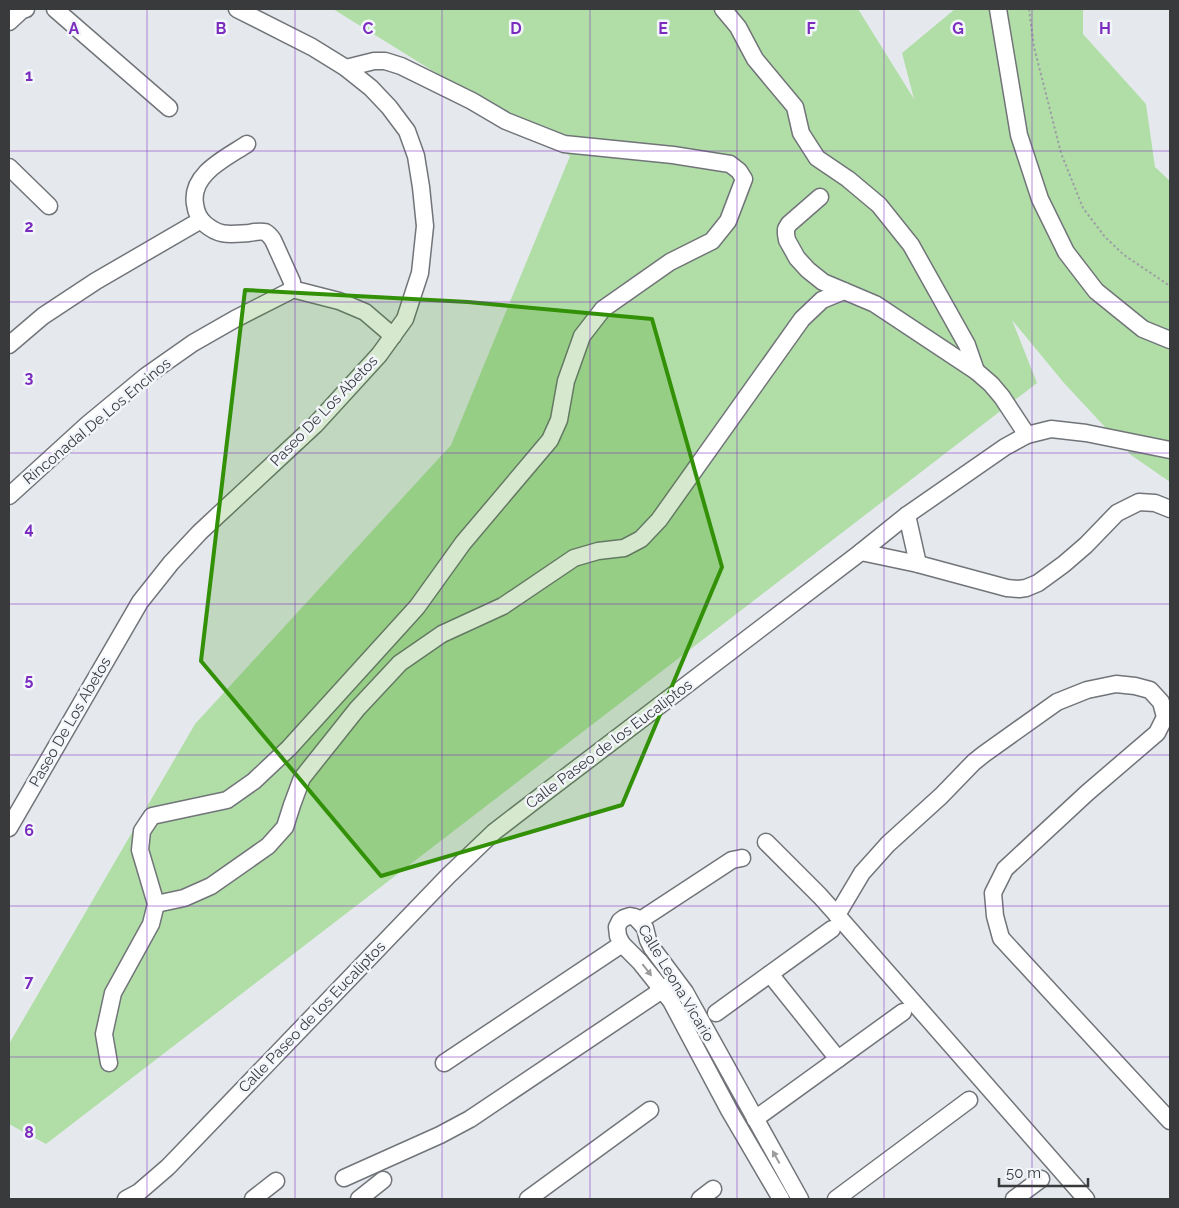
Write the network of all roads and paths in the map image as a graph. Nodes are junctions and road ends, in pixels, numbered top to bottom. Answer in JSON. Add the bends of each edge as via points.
{"nodes":[{"id":1,"x":26,"y":9,"type":"edge"},
{"id":2,"x":55,"y":9,"type":"edge"},
{"id":3,"x":237,"y":9,"type":"edge"},
{"id":4,"x":723,"y":9,"type":"edge"},
{"id":5,"x":998,"y":9,"type":"edge"},
{"id":6,"x":1029,"y":9,"type":"edge"},
{"id":7,"x":9,"y":22,"type":"edge"},
{"id":8,"x":346,"y":68,"type":"junction"},
{"id":9,"x":169,"y":108,"type":"dead end"},
{"id":10,"x":247,"y":144,"type":"dead end"},
{"id":11,"x":9,"y":167,"type":"edge"},
{"id":12,"x":820,"y":196,"type":"dead end"},
{"id":13,"x":49,"y":206,"type":"dead end"},
{"id":14,"x":201,"y":220,"type":"junction"},
{"id":15,"x":1170,"y":286,"type":"edge"},
{"id":16,"x":292,"y":289,"type":"junction"},
{"id":17,"x":844,"y":291,"type":"junction"},
{"id":18,"x":393,"y":336,"type":"junction"},
{"id":19,"x":1170,"y":340,"type":"edge"},
{"id":20,"x":9,"y":345,"type":"edge"},
{"id":21,"x":976,"y":370,"type":"junction"},
{"id":22,"x":1027,"y":435,"type":"junction"},
{"id":23,"x":1169,"y":449,"type":"edge"},
{"id":24,"x":9,"y":496,"type":"edge"},
{"id":25,"x":1170,"y":509,"type":"edge"},
{"id":26,"x":907,"y":515,"type":"junction"},
{"id":27,"x":861,"y":552,"type":"junction"},
{"id":28,"x":918,"y":564,"type":"junction"},
{"id":29,"x":9,"y":828,"type":"edge"},
{"id":30,"x":766,"y":842,"type":"dead end"},
{"id":31,"x":742,"y":858,"type":"dead end"},
{"id":32,"x":156,"y":904,"type":"junction"},
{"id":33,"x":640,"y":921,"type":"junction"},
{"id":34,"x":834,"y":922,"type":"junction"},
{"id":35,"x":622,"y":944,"type":"junction"},
{"id":36,"x":770,"y":974,"type":"junction"},
{"id":37,"x":677,"y":980,"type":"junction"},
{"id":38,"x":662,"y":990,"type":"junction"},
{"id":39,"x":903,"y":1012,"type":"dead end"},
{"id":40,"x":716,"y":1013,"type":"dead end"},
{"id":41,"x":838,"y":1059,"type":"junction"},
{"id":42,"x":109,"y":1063,"type":"dead end"},
{"id":43,"x":444,"y":1063,"type":"dead end"},
{"id":44,"x":969,"y":1100,"type":"dead end"},
{"id":45,"x":745,"y":1102,"type":"junction"},
{"id":46,"x":650,"y":1110,"type":"dead end"},
{"id":47,"x":729,"y":1110,"type":"junction"},
{"id":48,"x":755,"y":1119,"type":"junction"},
{"id":49,"x":1170,"y":1121,"type":"edge"},
{"id":50,"x":344,"y":1178,"type":"dead end"},
{"id":51,"x":383,"y":1180,"type":"dead end"},
{"id":52,"x":1041,"y":1180,"type":"dead end"},
{"id":53,"x":276,"y":1181,"type":"dead end"},
{"id":54,"x":713,"y":1190,"type":"dead end"},
{"id":55,"x":126,"y":1199,"type":"edge"},
{"id":56,"x":253,"y":1199,"type":"edge"},
{"id":57,"x":359,"y":1199,"type":"edge"},
{"id":58,"x":528,"y":1199,"type":"edge"},
{"id":59,"x":700,"y":1199,"type":"edge"},
{"id":60,"x":781,"y":1199,"type":"edge"},
{"id":61,"x":800,"y":1199,"type":"edge"},
{"id":62,"x":836,"y":1199,"type":"edge"},
{"id":63,"x":1014,"y":1199,"type":"edge"},
{"id":64,"x":1086,"y":1199,"type":"edge"}],
"edges":[{"from":1,"to":7,"type":"street"},
{"from":2,"to":9,"type":"street"},
{"from":3,"to":8,"type":"street","name":"Paseo De Los Abetos"},
{"from":4,"to":21,"type":"street","via":[[738,27],[755,59],[795,107],[800,133],[817,158],[879,205],[911,245],[967,345]]},
{"from":5,"to":19,"type":"street","via":[[1019,135],[1040,199],[1066,252],[1096,292],[1143,329]]},
{"from":6,"to":15,"type":"path","via":[[1034,47],[1061,153],[1083,208],[1124,255]]},
{"from":8,"to":18,"type":"street","name":"Paseo De Los Abetos","via":[[389,107],[407,131],[416,156],[425,226],[420,273],[405,318]]},
{"from":8,"to":32,"type":"street","via":[[385,61],[472,101],[506,121],[564,144],[730,164],[740,171],[744,179],[728,221],[712,241],[670,262],[603,309],[582,336],[566,382],[559,420],[550,440],[463,543],[417,607],[289,748],[254,781],[227,800],[152,816],[142,831],[140,850]]},
{"from":10,"to":14,"type":"street","via":[[207,171],[197,183],[195,208]]},
{"from":11,"to":13,"type":"street"},
{"from":12,"to":17,"type":"street","via":[[789,224],[787,240],[808,270],[823,282]]},
{"from":14,"to":16,"type":"street","via":[[226,234],[265,232],[269,235],[292,282]]},
{"from":14,"to":20,"type":"street","via":[[96,281],[43,316]]},
{"from":16,"to":18,"type":"street","via":[[339,301],[365,312]]},
{"from":16,"to":24,"type":"street","name":"RinconadaI De Los Encinos","via":[[192,343],[146,376]]},
{"from":17,"to":21,"type":"street","via":[[875,304]]},
{"from":17,"to":32,"type":"street","via":[[822,300],[802,319],[641,539],[624,548],[574,558],[503,606],[442,634],[400,663],[356,709],[302,778],[285,827],[268,846],[211,886],[184,898]]},
{"from":18,"to":29,"type":"street","name":"Paseo De Los Abetos","via":[[315,425],[200,532],[140,602]]},
{"from":21,"to":22,"type":"street","via":[[1002,397]]},
{"from":22,"to":23,"type":"street","name":"Calle Paseo de los Eucaliptos","via":[[1051,429]]},
{"from":22,"to":26,"type":"street","name":"Calle Paseo de los Eucaliptos","via":[[1004,447]]},
{"from":25,"to":28,"type":"street","via":[[1155,503],[1139,502],[1117,513],[1064,564],[1026,588],[1006,588]]},
{"from":26,"to":27,"type":"street","name":"Calle Paseo de los Eucaliptos"},
{"from":26,"to":28,"type":"street"},
{"from":27,"to":28,"type":"street"},
{"from":27,"to":55,"type":"street","name":"Calle Paseo de los Eucaliptos","via":[[494,832],[168,1167]]},
{"from":30,"to":34,"type":"street","via":[[820,896]]},
{"from":31,"to":33,"type":"street","via":[[732,860]]},
{"from":32,"to":42,"type":"street","via":[[151,924],[113,993],[104,1034]]},
{"from":33,"to":35,"type":"street","name":"Calle Leona Vicario","via":[[630,916],[620,921],[617,927]]},
{"from":33,"to":37,"type":"street","name":"Calle Leona Vicario","via":[[652,948]]},
{"from":34,"to":36,"type":"street"},
{"from":34,"to":49,"type":"street","via":[[862,873],[888,844],[984,754],[1057,702],[1087,690],[1116,684],[1150,690],[1161,702],[1165,717],[1157,733],[1005,868],[993,893],[995,916],[1002,938]]},
{"from":34,"to":64,"type":"street"},
{"from":35,"to":38,"type":"street","name":"Calle Leona Vicario","one_way":true},
{"from":35,"to":43,"type":"street"},
{"from":36,"to":40,"type":"street"},
{"from":36,"to":41,"type":"street"},
{"from":37,"to":38,"type":"street"},
{"from":37,"to":45,"type":"street","name":"Calle Leona Vicario"},
{"from":38,"to":47,"type":"street","name":"Calle Leona Vicario"},
{"from":38,"to":50,"type":"street","via":[[470,1119]]},
{"from":39,"to":41,"type":"street"},
{"from":41,"to":48,"type":"street"},
{"from":44,"to":62,"type":"street"},
{"from":45,"to":47,"type":"street"},
{"from":45,"to":48,"type":"street","name":"Calle Leona Vicario"},
{"from":46,"to":58,"type":"street"},
{"from":47,"to":60,"type":"street","name":"Calle Leona Vicario"},
{"from":61,"to":48,"type":"street","name":"Calle Leona Vicario","one_way":true},
{"from":51,"to":57,"type":"street"},
{"from":52,"to":63,"type":"street"},
{"from":53,"to":56,"type":"street"},
{"from":54,"to":59,"type":"street"}]}
